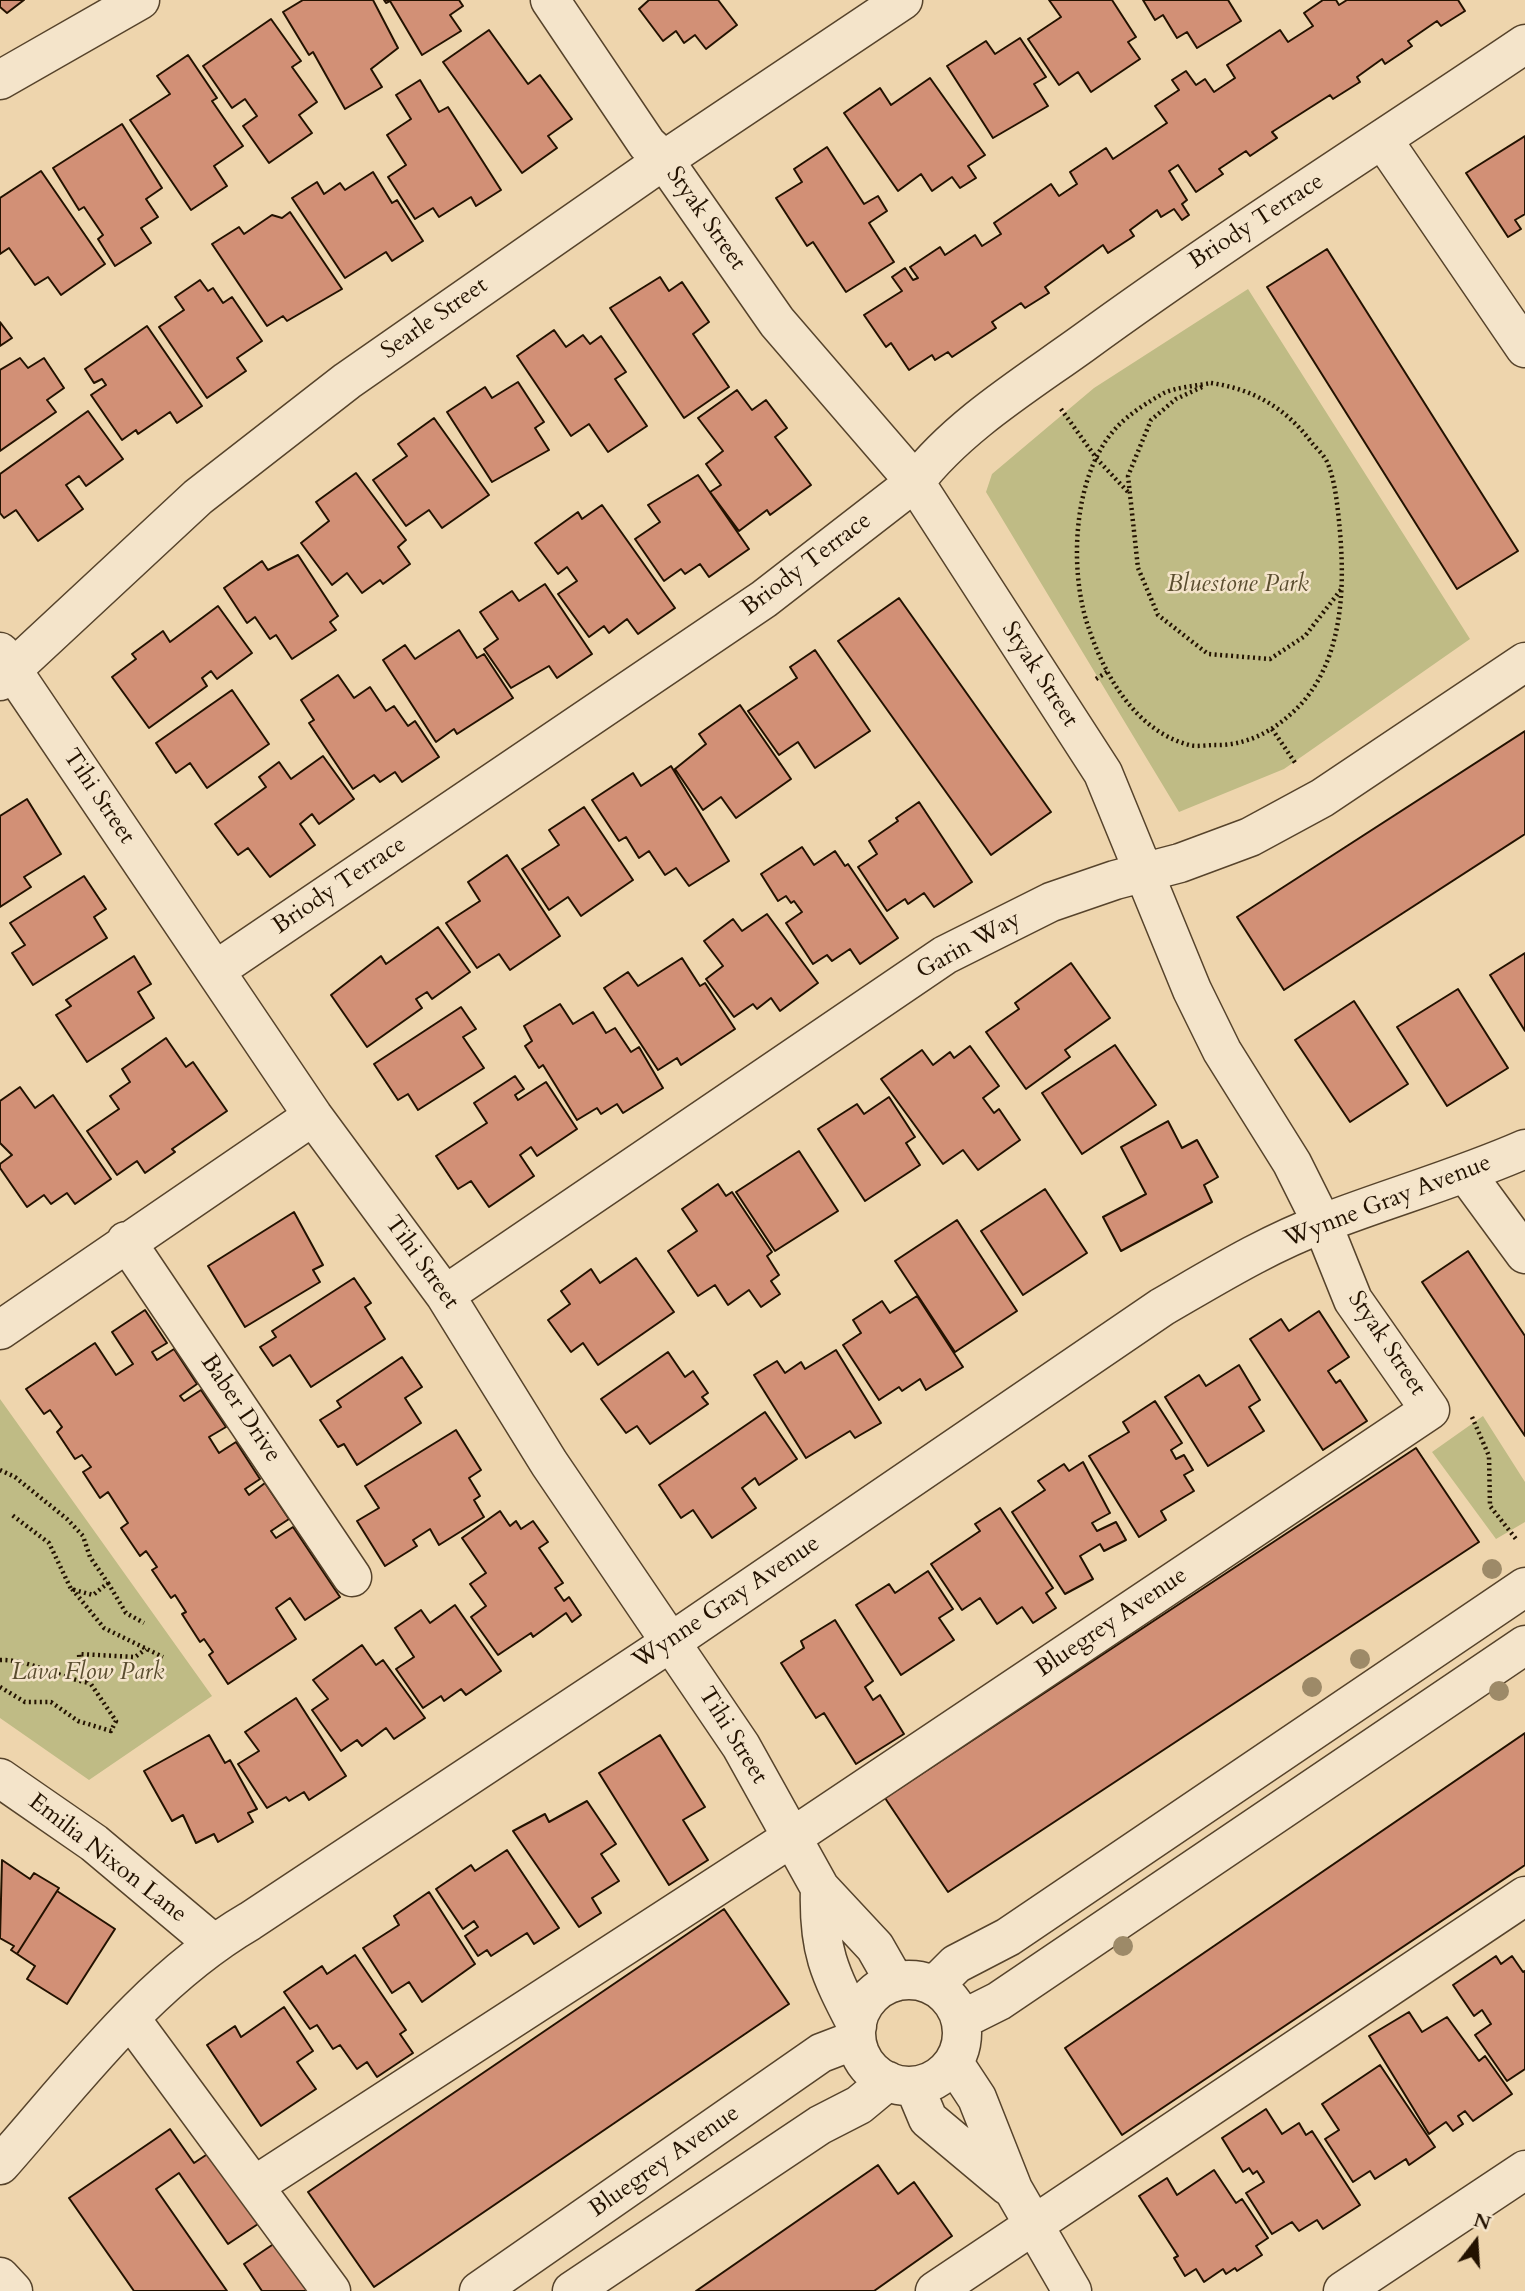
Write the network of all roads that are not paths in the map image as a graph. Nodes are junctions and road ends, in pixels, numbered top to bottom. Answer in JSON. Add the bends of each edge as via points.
{"nodes":[{"id":1,"x":140,"y":0,"type":"edge"},
{"id":2,"x":550,"y":0,"type":"edge"},
{"id":3,"x":903,"y":0,"type":"edge"},
{"id":4,"x":1525,"y":44,"type":"edge"},
{"id":5,"x":0,"y":80,"type":"edge"},
{"id":6,"x":1383,"y":141,"type":"junction"},
{"id":7,"x":664,"y":160,"type":"junction"},
{"id":8,"x":1525,"y":348,"type":"edge"},
{"id":9,"x":915,"y":482,"type":"junction"},
{"id":10,"x":1525,"y":662,"type":"edge"},
{"id":11,"x":4,"y":667,"type":"edge"},
{"id":12,"x":1144,"y":874,"type":"junction"},
{"id":13,"x":216,"y":970,"type":"junction"},
{"id":14,"x":313,"y":1116,"type":"junction"},
{"id":15,"x":1525,"y":1149,"type":"edge"},
{"id":16,"x":1467,"y":1175,"type":"junction"},
{"id":17,"x":1322,"y":1223,"type":"junction"},
{"id":18,"x":126,"y":1241,"type":"junction"},
{"id":19,"x":1525,"y":1254,"type":"edge"},
{"id":20,"x":445,"y":1294,"type":"junction"},
{"id":21,"x":0,"y":1330,"type":"edge"},
{"id":22,"x":1430,"y":1410,"type":"joint"},
{"id":23,"x":352,"y":1577,"type":"dead end"},
{"id":24,"x":1525,"y":1587,"type":"edge"},
{"id":25,"x":671,"y":1642,"type":"junction"},
{"id":26,"x":1525,"y":1646,"type":"edge"},
{"id":27,"x":0,"y":1778,"type":"edge"},
{"id":28,"x":794,"y":1836,"type":"junction"},
{"id":29,"x":820,"y":1888,"type":"junction"},
{"id":30,"x":1525,"y":1896,"type":"edge"},
{"id":31,"x":213,"y":1943,"type":"junction"},
{"id":32,"x":895,"y":1982,"type":"junction"},
{"id":33,"x":934,"y":1986,"type":"junction"},
{"id":34,"x":130,"y":2018,"type":"junction"},
{"id":35,"x":961,"y":2020,"type":"junction"},
{"id":36,"x":856,"y":2033,"type":"junction"},
{"id":37,"x":954,"y":2063,"type":"junction"},
{"id":38,"x":901,"y":2084,"type":"junction"},
{"id":39,"x":0,"y":2165,"type":"edge"},
{"id":40,"x":1525,"y":2170,"type":"edge"},
{"id":41,"x":254,"y":2186,"type":"junction"},
{"id":42,"x":1013,"y":2189,"type":"junction"},
{"id":43,"x":1034,"y":2224,"type":"junction"},
{"id":44,"x":0,"y":2277,"type":"edge"},
{"id":45,"x":13,"y":2291,"type":"edge"},
{"id":46,"x":331,"y":2291,"type":"edge"},
{"id":47,"x":479,"y":2291,"type":"edge"},
{"id":48,"x":572,"y":2291,"type":"edge"},
{"id":49,"x":935,"y":2291,"type":"edge"},
{"id":50,"x":1072,"y":2291,"type":"edge"},
{"id":51,"x":1343,"y":2291,"type":"edge"}],
"edges":[{"from":1,"to":5,"type":"street"},
{"from":2,"to":7,"type":"street","name":"Styak Street","via":[[647,144]]},
{"from":3,"to":7,"type":"street","name":"Searle Street"},
{"from":4,"to":6,"type":"street","name":"Briody Terrace"},
{"from":6,"to":8,"type":"street"},
{"from":6,"to":9,"type":"street","name":"Briody Terrace","via":[[1189,266],[1006,399],[931,461]]},
{"from":7,"to":9,"type":"street","name":"Styak Street","via":[[776,322]]},
{"from":7,"to":11,"type":"street","name":"Searle Street","via":[[347,381],[198,497]]},
{"from":9,"to":12,"type":"street","name":"Styak Street","via":[[1103,773]]},
{"from":9,"to":13,"type":"street","name":"Briody Terrace","via":[[764,599]]},
{"from":10,"to":12,"type":"street","name":"Garin Way","via":[[1322,798],[1250,837]]},
{"from":11,"to":13,"type":"street","name":"Tihi Street"},
{"from":12,"to":17,"type":"street","name":"Styak Street","via":[[1222,1051],[1292,1163]]},
{"from":12,"to":20,"type":"street","name":"Garin Way","via":[[1051,902],[945,955]]},
{"from":13,"to":14,"type":"street","name":"Tihi Street"},
{"from":14,"to":18,"type":"street"},
{"from":14,"to":20,"type":"street","name":"Tihi Street"},
{"from":15,"to":16,"type":"street","name":"Wynne Gray Avenue"},
{"from":16,"to":17,"type":"street","name":"Wynne Gray Avenue"},
{"from":16,"to":19,"type":"street"},
{"from":17,"to":22,"type":"street","name":"Styak Street","via":[[1353,1300]]},
{"from":17,"to":25,"type":"street","name":"Wynne Gray Avenue","via":[[1242,1261],[1162,1307]]},
{"from":18,"to":21,"type":"street"},
{"from":18,"to":23,"type":"street","name":"Baber Drive"},
{"from":20,"to":25,"type":"street","name":"Tihi Street","via":[[549,1463]]},
{"from":22,"to":28,"type":"street","name":"Bluegrey Avenue"},
{"from":24,"to":33,"type":"street","via":[[1008,1937],[956,1965]]},
{"from":25,"to":28,"type":"street","name":"Tihi Street"},
{"from":25,"to":31,"type":"street","name":"Wynne Gray Avenue"},
{"from":26,"to":35,"type":"street","via":[[999,2001]]},
{"from":27,"to":31,"type":"street","name":"Emilia Nixon Lane","via":[[94,1843]]},
{"from":28,"to":29,"type":"street","name":"Tihi Street"},
{"from":28,"to":41,"type":"street","name":"Bluegrey Avenue"},
{"from":29,"to":32,"type":"street","name":"Tihi Street","via":[[875,1947]]},
{"from":29,"to":36,"type":"street","name":"Tihi Street","via":[[818,1925],[829,1972]]},
{"from":30,"to":43,"type":"street"},
{"from":31,"to":34,"type":"street","name":"Wynne Gray Avenue"},
{"from":32,"to":33,"type":"street","via":[[912,1979]]},
{"from":32,"to":36,"type":"street","via":[[871,1996]]},
{"from":33,"to":35,"type":"street","via":[[953,2001]]},
{"from":34,"to":39,"type":"street","name":"Wynne Gray Avenue"},
{"from":34,"to":41,"type":"street"},
{"from":35,"to":37,"type":"street","via":[[962,2038]]},
{"from":36,"to":38,"type":"street","via":[[866,2064]]},
{"from":36,"to":47,"type":"street","name":"Bluegrey Avenue"},
{"from":37,"to":38,"type":"street","via":[[936,2079]]},
{"from":37,"to":42,"type":"street","via":[[977,2098]]},
{"from":38,"to":42,"type":"street","via":[[928,2119]]},
{"from":38,"to":48,"type":"street","via":[[820,2125]]},
{"from":40,"to":51,"type":"street"},
{"from":41,"to":46,"type":"street"},
{"from":42,"to":43,"type":"street"},
{"from":43,"to":49,"type":"street"},
{"from":43,"to":50,"type":"street"},
{"from":44,"to":45,"type":"street"}]}
